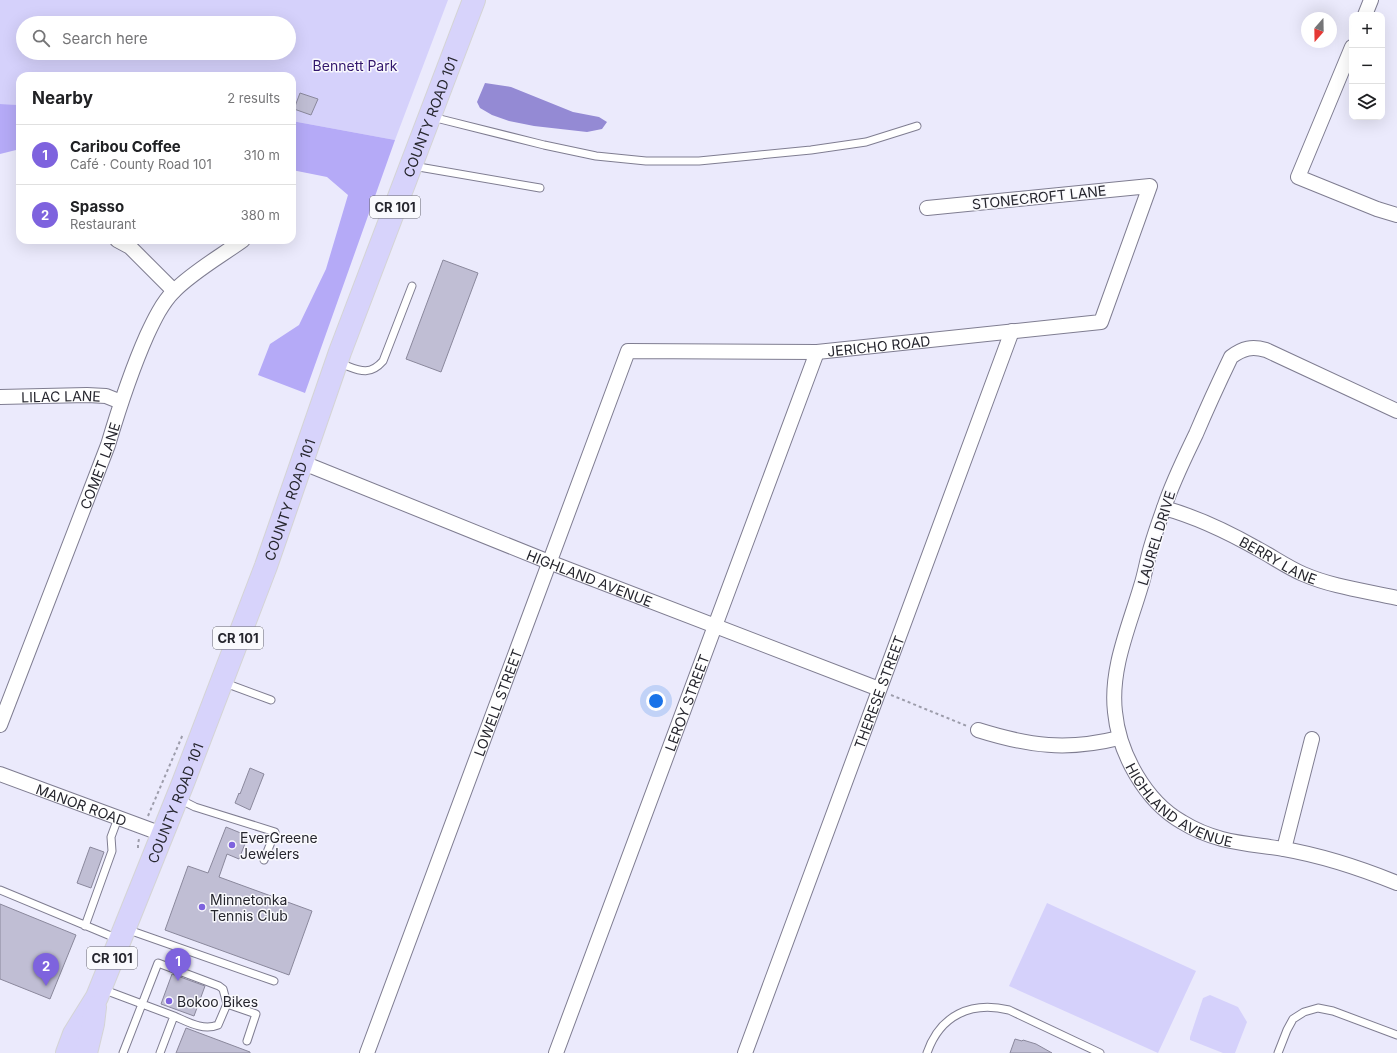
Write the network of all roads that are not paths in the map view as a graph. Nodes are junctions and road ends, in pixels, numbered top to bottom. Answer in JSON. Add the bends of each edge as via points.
{"nodes":[{"id":1,"x":474,"y":0,"type":"edge"},
{"id":2,"x":1371,"y":0,"type":"edge"},
{"id":3,"x":1366,"y":12,"type":"edge"},
{"id":4,"x":1352,"y":48,"type":"edge"},
{"id":5,"x":429,"y":116,"type":"junction"},
{"id":6,"x":917,"y":126,"type":"dead end"},
{"id":7,"x":410,"y":166,"type":"junction"},
{"id":8,"x":540,"y":188,"type":"dead end"},
{"id":9,"x":927,"y":208,"type":"dead end"},
{"id":10,"x":1397,"y":215,"type":"edge"},
{"id":11,"x":125,"y":244,"type":"edge"},
{"id":12,"x":237,"y":244,"type":"edge"},
{"id":13,"x":412,"y":286,"type":"dead end"},
{"id":14,"x":174,"y":291,"type":"junction"},
{"id":15,"x":1110,"y":296,"type":"joint"},
{"id":16,"x":1012,"y":331,"type":"junction"},
{"id":17,"x":628,"y":351,"type":"joint"},
{"id":18,"x":817,"y":352,"type":"junction"},
{"id":19,"x":337,"y":362,"type":"junction"},
{"id":20,"x":0,"y":397,"type":"edge"},
{"id":21,"x":121,"y":402,"type":"junction"},
{"id":22,"x":1397,"y":411,"type":"edge"},
{"id":23,"x":301,"y":462,"type":"junction"},
{"id":24,"x":1164,"y":508,"type":"junction"},
{"id":25,"x":549,"y":562,"type":"junction"},
{"id":26,"x":1397,"y":598,"type":"edge"},
{"id":27,"x":715,"y":626,"type":"junction"},
{"id":28,"x":222,"y":682,"type":"junction"},
{"id":29,"x":879,"y":689,"type":"junction"},
{"id":30,"x":271,"y":700,"type":"dead end"},
{"id":31,"x":0,"y":725,"type":"edge"},
{"id":32,"x":978,"y":730,"type":"road end"},
{"id":33,"x":1119,"y":738,"type":"junction"},
{"id":34,"x":1312,"y":739,"type":"dead end"},
{"id":35,"x":0,"y":774,"type":"edge"},
{"id":36,"x":177,"y":798,"type":"junction"},
{"id":37,"x":118,"y":818,"type":"junction"},
{"id":38,"x":162,"y":834,"type":"junction"},
{"id":39,"x":1284,"y":849,"type":"junction"},
{"id":40,"x":264,"y":860,"type":"dead end"},
{"id":41,"x":1397,"y":884,"type":"edge"},
{"id":42,"x":0,"y":890,"type":"edge"},
{"id":43,"x":85,"y":926,"type":"junction"},
{"id":44,"x":122,"y":934,"type":"junction"},
{"id":45,"x":274,"y":981,"type":"dead end"},
{"id":46,"x":98,"y":992,"type":"junction"},
{"id":47,"x":142,"y":1004,"type":"junction"},
{"id":48,"x":227,"y":1004,"type":"junction"},
{"id":49,"x":174,"y":1016,"type":"junction"},
{"id":50,"x":1397,"y":1035,"type":"edge"},
{"id":51,"x":247,"y":1041,"type":"dead end"},
{"id":52,"x":67,"y":1053,"type":"edge"},
{"id":53,"x":86,"y":1053,"type":"edge"},
{"id":54,"x":123,"y":1053,"type":"edge"},
{"id":55,"x":160,"y":1053,"type":"edge"},
{"id":56,"x":367,"y":1053,"type":"edge"},
{"id":57,"x":556,"y":1053,"type":"edge"},
{"id":58,"x":745,"y":1053,"type":"edge"},
{"id":59,"x":927,"y":1053,"type":"edge"},
{"id":60,"x":1100,"y":1053,"type":"edge"},
{"id":61,"x":1278,"y":1053,"type":"edge"}],
"edges":[{"from":1,"to":5,"type":"main road","name":"COUNTY ROAD 101","number":"CR 101"},
{"from":2,"to":3,"type":"street"},
{"from":4,"to":10,"type":"street","via":[[1298,177]]},
{"from":5,"to":6,"type":"lane","via":[[566,150],[646,161],[699,161],[825,148],[866,142]]},
{"from":5,"to":7,"type":"main road","name":"COUNTY ROAD 101","number":"CR 101"},
{"from":7,"to":8,"type":"lane"},
{"from":7,"to":19,"type":"main road","name":"COUNTY ROAD 101","number":"CR 101"},
{"from":9,"to":15,"type":"street","name":"STONECROFT LANE","via":[[1150,186]]},
{"from":11,"to":14,"type":"street"},
{"from":12,"to":14,"type":"street","name":"COMET LANE"},
{"from":13,"to":19,"type":"lane","via":[[382,361],[376,368],[366,372]]},
{"from":14,"to":21,"type":"street","name":"COMET LANE","via":[[153,323],[135,362]]},
{"from":15,"to":16,"type":"street","name":"JERICHO ROAD","via":[[1101,322]]},
{"from":16,"to":18,"type":"street","name":"JERICHO ROAD"},
{"from":16,"to":29,"type":"street","name":"THERESE STREET"},
{"from":17,"to":18,"type":"street","name":"JERICHO ROAD"},
{"from":17,"to":25,"type":"street","name":"LOWELL STREET"},
{"from":18,"to":27,"type":"street","name":"LEROY STREET"},
{"from":19,"to":23,"type":"main road","name":"COUNTY ROAD 101","number":"CR 101"},
{"from":20,"to":21,"type":"street","name":"LILAC LANE","via":[[87,394],[106,396]]},
{"from":21,"to":31,"type":"street","name":"COMET LANE","via":[[108,445]]},
{"from":22,"to":24,"type":"street","name":"LAUREL DRIVE","via":[[1266,350],[1256,347],[1239,351],[1231,357]]},
{"from":23,"to":25,"type":"street","name":"HIGHLAND AVENUE"},
{"from":23,"to":28,"type":"main road","name":"COUNTY ROAD 101","number":"CR 101","via":[[266,566]]},
{"from":24,"to":26,"type":"street","name":"BERRY LANE","via":[[1221,530],[1282,564],[1324,582]]},
{"from":24,"to":33,"type":"street","name":"LAUREL DRIVE","via":[[1124,640],[1114,687]]},
{"from":25,"to":27,"type":"street","name":"HIGHLAND AVENUE"},
{"from":25,"to":56,"type":"street","name":"LOWELL STREET"},
{"from":27,"to":29,"type":"street","name":"HIGHLAND AVENUE"},
{"from":27,"to":57,"type":"street","name":"LEROY STREET"},
{"from":28,"to":30,"type":"lane"},
{"from":28,"to":36,"type":"main road","name":"COUNTY ROAD 101","number":"CR 101"},
{"from":29,"to":58,"type":"street","name":"THERESE STREET"},
{"from":32,"to":33,"type":"street","via":[[1050,746],[1100,743]]},
{"from":33,"to":39,"type":"street","name":"HIGHLAND AVENUE","via":[[1142,784],[1159,804],[1180,821],[1203,834],[1227,841]]},
{"from":34,"to":39,"type":"street"},
{"from":35,"to":37,"type":"street","name":"MANOR ROAD"},
{"from":36,"to":38,"type":"main road","name":"COUNTY ROAD 101","number":"CR 101"},
{"from":36,"to":40,"type":"lane","via":[[195,807],[275,832]]},
{"from":37,"to":38,"type":"street","name":"MANOR ROAD"},
{"from":37,"to":43,"type":"lane","via":[[111,837],[112,851]]},
{"from":38,"to":44,"type":"main road","name":"COUNTY ROAD 101","number":"CR 101"},
{"from":39,"to":41,"type":"street","name":"HIGHLAND AVENUE","via":[[1332,859]]},
{"from":42,"to":43,"type":"lane"},
{"from":43,"to":44,"type":"lane"},
{"from":44,"to":45,"type":"lane"},
{"from":44,"to":46,"type":"main road","name":"COUNTY ROAD 101","number":"CR 101"},
{"from":46,"to":47,"type":"lane"},
{"from":46,"to":52,"type":"main road","name":"COUNTY ROAD 101","number":"CR 101","via":[[74,1034]]},
{"from":46,"to":53,"type":"main road","name":"COUNTY ROAD 101","number":"CR 101"},
{"from":47,"to":48,"type":"lane","via":[[158,963],[219,986],[223,989]]},
{"from":47,"to":49,"type":"lane"},
{"from":47,"to":54,"type":"lane"},
{"from":48,"to":49,"type":"lane","via":[[218,1025],[212,1028],[196,1026]]},
{"from":48,"to":51,"type":"lane","via":[[256,1014]]},
{"from":49,"to":55,"type":"lane"},
{"from":50,"to":61,"type":"lane","via":[[1333,1010],[1318,1008],[1293,1019]]},
{"from":59,"to":60,"type":"lane","via":[[934,1037],[950,1018],[983,1007],[1009,1010]]}]}
